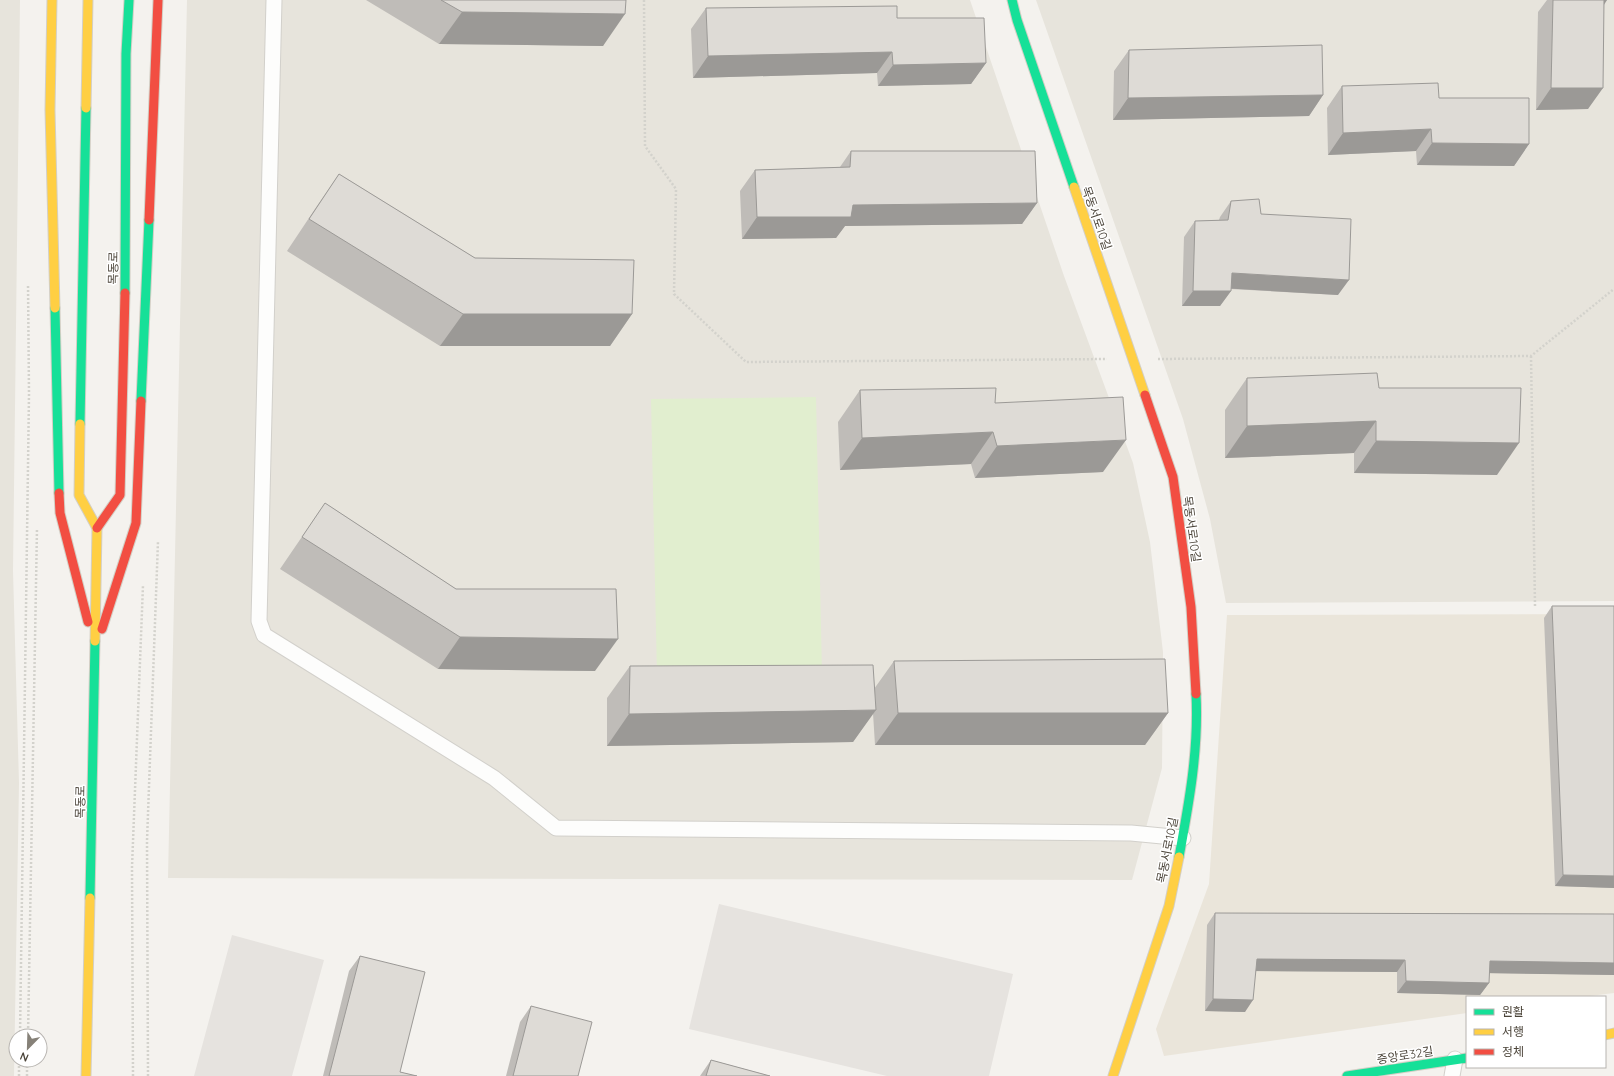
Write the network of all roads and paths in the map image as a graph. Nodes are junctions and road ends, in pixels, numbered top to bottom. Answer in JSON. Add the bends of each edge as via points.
{"nodes":[{"id":1,"x":52,"y":0,"type":"edge"},
{"id":2,"x":88,"y":0,"type":"edge"},
{"id":3,"x":129,"y":0,"type":"edge"},
{"id":4,"x":158,"y":0,"type":"edge"},
{"id":5,"x":274,"y":0,"type":"edge"},
{"id":6,"x":644,"y":0,"type":"edge"},
{"id":7,"x":1012,"y":0,"type":"edge"},
{"id":8,"x":27,"y":276,"type":"dead end"},
{"id":9,"x":1614,"y":289,"type":"edge"},
{"id":10,"x":1531,"y":356,"type":"junction"},
{"id":11,"x":1133,"y":359,"type":"junction"},
{"id":12,"x":97,"y":528,"type":"junction"},
{"id":13,"x":1535,"y":606,"type":"dead end"},
{"id":14,"x":95,"y":651,"type":"junction"},
{"id":15,"x":1183,"y":838,"type":"junction"},
{"id":16,"x":20,"y":1028,"type":"edge"},
{"id":17,"x":1461,"y":1058,"type":"edge"},
{"id":18,"x":86,"y":1076,"type":"edge"},
{"id":19,"x":1112,"y":1076,"type":"edge"},
{"id":20,"x":1347,"y":1076,"type":"edge"},
{"id":21,"x":1452,"y":1076,"type":"edge"}],
"edges":[{"from":1,"to":14,"type":"main road","via":[[50,110],[60,513]]},
{"from":2,"to":12,"type":"main road","name":"목동로","via":[[79,495]]},
{"from":3,"to":12,"type":"main road","name":"목동로","via":[[126,54],[126,256],[120,495]]},
{"from":4,"to":14,"type":"main road","via":[[136,523]]},
{"from":5,"to":15,"type":"lane","via":[[259,621],[264,636],[494,778],[556,828],[1131,833]]},
{"from":6,"to":11,"type":"path","via":[[645,146],[676,189],[674,294],[746,362]]},
{"from":7,"to":11,"type":"main road","name":"목동서로10길"},
{"from":8,"to":16,"type":"path","via":[[29,394]]},
{"from":9,"to":10,"type":"path"},
{"from":10,"to":11,"type":"path"},
{"from":10,"to":13,"type":"path"},
{"from":11,"to":15,"type":"main road","name":"목동서로10길","via":[[1173,477],[1191,607],[1197,710],[1192,787]]},
{"from":12,"to":14,"type":"main road","name":"목동로"},
{"from":14,"to":18,"type":"main road","name":"목동로"},
{"from":15,"to":19,"type":"main road","name":"목동서로10길","via":[[1169,906]]},
{"from":17,"to":20,"type":"main road","name":"중앙로32길"},
{"from":17,"to":21,"type":"lane"}]}
